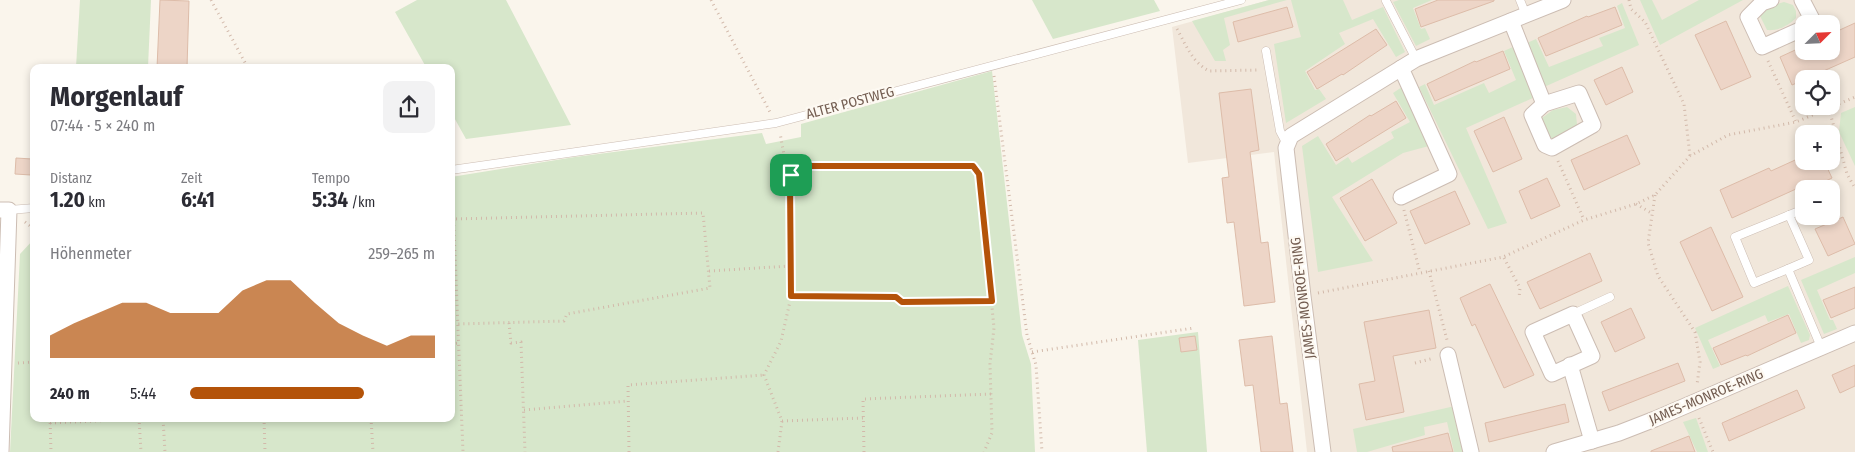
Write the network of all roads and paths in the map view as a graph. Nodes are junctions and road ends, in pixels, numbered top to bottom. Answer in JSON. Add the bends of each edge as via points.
{"nodes":[{"id":1,"x":212,"y":0,"type":"edge"},
{"id":2,"x":711,"y":0,"type":"edge"},
{"id":3,"x":1240,"y":0,"type":"edge"},
{"id":4,"x":1520,"y":0,"type":"edge"},
{"id":5,"x":1563,"y":0,"type":"edge"},
{"id":6,"x":1629,"y":0,"type":"edge"},
{"id":7,"x":1802,"y":0,"type":"edge"},
{"id":8,"x":1386,"y":1,"type":"dead end"},
{"id":9,"x":1764,"y":1,"type":"edge"},
{"id":10,"x":1526,"y":15,"type":"junction"},
{"id":11,"x":1810,"y":15,"type":"edge"},
{"id":12,"x":1172,"y":18,"type":"junction"},
{"id":13,"x":1511,"y":21,"type":"junction"},
{"id":14,"x":1795,"y":32,"type":"edge"},
{"id":15,"x":1762,"y":47,"type":"junction"},
{"id":16,"x":1266,"y":51,"type":"dead end"},
{"id":17,"x":1416,"y":59,"type":"junction"},
{"id":18,"x":246,"y":64,"type":"edge"},
{"id":19,"x":992,"y":65,"type":"junction"},
{"id":20,"x":1400,"y":68,"type":"junction"},
{"id":21,"x":1269,"y":70,"type":"junction"},
{"id":22,"x":1855,"y":97,"type":"edge"},
{"id":23,"x":1544,"y":104,"type":"junction"},
{"id":24,"x":1840,"y":104,"type":"edge"},
{"id":25,"x":1814,"y":115,"type":"edge"},
{"id":26,"x":1831,"y":115,"type":"edge"},
{"id":27,"x":1796,"y":122,"type":"junction"},
{"id":28,"x":776,"y":123,"type":"junction"},
{"id":29,"x":1287,"y":144,"type":"junction"},
{"id":30,"x":1552,"y":148,"type":"junction"},
{"id":31,"x":1690,"y":156,"type":"junction"},
{"id":32,"x":455,"y":169,"type":"edge"},
{"id":33,"x":791,"y":175,"type":"junction"},
{"id":34,"x":1855,"y":188,"type":"edge"},
{"id":35,"x":1655,"y":195,"type":"junction"},
{"id":36,"x":1401,"y":197,"type":"joint"},
{"id":37,"x":1636,"y":204,"type":"junction"},
{"id":38,"x":30,"y":208,"type":"edge"},
{"id":39,"x":4,"y":210,"type":"edge"},
{"id":40,"x":1795,"y":213,"type":"edge"},
{"id":41,"x":1653,"y":214,"type":"junction"},
{"id":42,"x":1789,"y":215,"type":"junction"},
{"id":43,"x":455,"y":218,"type":"edge"},
{"id":44,"x":1584,"y":220,"type":"junction"},
{"id":45,"x":1503,"y":257,"type":"junction"},
{"id":46,"x":790,"y":266,"type":"junction"},
{"id":47,"x":1788,"y":269,"type":"junction"},
{"id":48,"x":455,"y":271,"type":"edge"},
{"id":49,"x":709,"y":271,"type":"junction"},
{"id":50,"x":1429,"y":271,"type":"junction"},
{"id":51,"x":1420,"y":273,"type":"junction"},
{"id":52,"x":791,"y":296,"type":"junction"},
{"id":53,"x":1303,"y":296,"type":"junction"},
{"id":54,"x":1519,"y":298,"type":"dead end"},
{"id":55,"x":1610,"y":298,"type":"dead end"},
{"id":56,"x":992,"y":301,"type":"junction"},
{"id":57,"x":1573,"y":314,"type":"junction"},
{"id":58,"x":509,"y":323,"type":"junction"},
{"id":59,"x":458,"y":324,"type":"junction"},
{"id":60,"x":1194,"y":328,"type":"dead end"},
{"id":61,"x":1855,"y":333,"type":"edge"},
{"id":62,"x":455,"y":343,"type":"edge"},
{"id":63,"x":458,"y":343,"type":"junction"},
{"id":64,"x":1821,"y":348,"type":"junction"},
{"id":65,"x":1032,"y":352,"type":"junction"},
{"id":66,"x":1448,"y":355,"type":"joint"},
{"id":67,"x":1570,"y":365,"type":"junction"},
{"id":68,"x":764,"y":375,"type":"junction"},
{"id":69,"x":991,"y":394,"type":"junction"},
{"id":70,"x":628,"y":401,"type":"junction"},
{"id":71,"x":1694,"y":404,"type":"junction"},
{"id":72,"x":524,"y":410,"type":"junction"},
{"id":73,"x":863,"y":418,"type":"junction"},
{"id":74,"x":782,"y":421,"type":"junction"},
{"id":75,"x":68,"y":422,"type":"edge"},
{"id":76,"x":139,"y":422,"type":"edge"},
{"id":77,"x":163,"y":422,"type":"edge"},
{"id":78,"x":264,"y":422,"type":"edge"},
{"id":79,"x":371,"y":422,"type":"edge"},
{"id":80,"x":50,"y":423,"type":"joint"},
{"id":81,"x":1592,"y":441,"type":"junction"},
{"id":82,"x":1,"y":452,"type":"edge"},
{"id":83,"x":51,"y":452,"type":"edge"},
{"id":84,"x":141,"y":452,"type":"edge"},
{"id":85,"x":165,"y":452,"type":"edge"},
{"id":86,"x":265,"y":452,"type":"edge"},
{"id":87,"x":373,"y":452,"type":"edge"},
{"id":88,"x":463,"y":452,"type":"edge"},
{"id":89,"x":525,"y":452,"type":"edge"},
{"id":90,"x":629,"y":452,"type":"edge"},
{"id":91,"x":778,"y":452,"type":"edge"},
{"id":92,"x":864,"y":452,"type":"edge"},
{"id":93,"x":984,"y":452,"type":"edge"},
{"id":94,"x":1042,"y":452,"type":"edge"},
{"id":95,"x":1323,"y":452,"type":"edge"},
{"id":96,"x":1471,"y":452,"type":"edge"},
{"id":97,"x":1554,"y":452,"type":"edge"},
{"id":98,"x":1713,"y":452,"type":"edge"}],
"edges":[{"from":1,"to":18,"type":"path"},
{"from":2,"to":28,"type":"path"},
{"from":3,"to":12,"type":"lane","name":"ALTER POSTWEG"},
{"from":4,"to":10,"type":"lane"},
{"from":5,"to":10,"type":"street"},
{"from":6,"to":31,"type":"path","via":[[1631,9],[1646,22],[1684,104]]},
{"from":7,"to":11,"type":"street"},
{"from":8,"to":17,"type":"lane"},
{"from":9,"to":15,"type":"street","via":[[1748,18]]},
{"from":10,"to":13,"type":"street"},
{"from":12,"to":19,"type":"lane","name":"ALTER POSTWEG"},
{"from":12,"to":21,"type":"path","via":[[1191,56],[1203,68],[1216,72]]},
{"from":13,"to":17,"type":"street"},
{"from":13,"to":23,"type":"street"},
{"from":14,"to":15,"type":"street"},
{"from":15,"to":27,"type":"path"},
{"from":16,"to":21,"type":"lane","name":"JAMES-MONROE-RING"},
{"from":17,"to":20,"type":"street"},
{"from":19,"to":28,"type":"lane","name":"ALTER POSTWEG"},
{"from":19,"to":65,"type":"path","via":[[1027,335]]},
{"from":20,"to":29,"type":"street","via":[[1299,130]]},
{"from":20,"to":36,"type":"street","via":[[1449,174]]},
{"from":21,"to":29,"type":"lane","name":"JAMES-MONROE-RING","via":[[1280,131]]},
{"from":22,"to":24,"type":"path"},
{"from":23,"to":30,"type":"street","via":[[1532,114],[1545,144]]},
{"from":23,"to":30,"type":"street","via":[[1578,93],[1593,125]]},
{"from":25,"to":27,"type":"path"},
{"from":26,"to":34,"type":"path","via":[[1847,174]]},
{"from":27,"to":31,"type":"path","via":[[1728,135]]},
{"from":28,"to":32,"type":"lane","name":"ALTER POSTWEG"},
{"from":28,"to":33,"type":"path"},
{"from":29,"to":53,"type":"street","name":"JAMES-MONROE-RING"},
{"from":30,"to":44,"type":"path"},
{"from":31,"to":35,"type":"path"},
{"from":33,"to":46,"type":"path"},
{"from":33,"to":56,"type":"path","via":[[805,166],[973,166],[979,174]]},
{"from":35,"to":37,"type":"path"},
{"from":35,"to":41,"type":"path"},
{"from":36,"to":51,"type":"path"},
{"from":37,"to":41,"type":"path"},
{"from":37,"to":44,"type":"path"},
{"from":38,"to":39,"type":"lane"},
{"from":39,"to":82,"type":"street"},
{"from":40,"to":42,"type":"lane"},
{"from":41,"to":71,"type":"path","via":[[1648,244],[1658,276],[1695,332],[1700,362]]},
{"from":42,"to":47,"type":"lane","via":[[1809,260]]},
{"from":42,"to":47,"type":"lane","via":[[1735,237],[1754,283]]},
{"from":43,"to":49,"type":"path","via":[[703,213]]},
{"from":44,"to":45,"type":"path"},
{"from":45,"to":50,"type":"path"},
{"from":45,"to":54,"type":"path","via":[[1520,288]]},
{"from":46,"to":49,"type":"path"},
{"from":46,"to":52,"type":"path"},
{"from":47,"to":64,"type":"lane"},
{"from":48,"to":59,"type":"path"},
{"from":49,"to":58,"type":"path","via":[[710,288],[568,314],[564,321]]},
{"from":50,"to":51,"type":"path"},
{"from":50,"to":66,"type":"path"},
{"from":51,"to":53,"type":"path"},
{"from":52,"to":56,"type":"path","via":[[896,297],[902,302]]},
{"from":52,"to":68,"type":"path","via":[[781,341]]},
{"from":53,"to":95,"type":"street","name":"JAMES-MONROE-RING"},
{"from":55,"to":57,"type":"lane"},
{"from":56,"to":69,"type":"path"},
{"from":57,"to":67,"type":"street","via":[[1592,356]]},
{"from":57,"to":67,"type":"street","via":[[1534,332],[1552,374]]},
{"from":58,"to":59,"type":"path"},
{"from":58,"to":72,"type":"path","via":[[511,343],[521,342]]},
{"from":59,"to":63,"type":"path"},
{"from":60,"to":65,"type":"path"},
{"from":61,"to":64,"type":"street","name":"JAMES-MONROE-RING"},
{"from":62,"to":63,"type":"path"},
{"from":63,"to":88,"type":"path"},
{"from":64,"to":71,"type":"street","name":"JAMES-MONROE-RING"},
{"from":65,"to":94,"type":"path","via":[[1036,365]]},
{"from":66,"to":96,"type":"street"},
{"from":67,"to":81,"type":"street"},
{"from":68,"to":70,"type":"path","via":[[628,385]]},
{"from":68,"to":74,"type":"path"},
{"from":69,"to":73,"type":"path","via":[[863,399]]},
{"from":69,"to":93,"type":"path","via":[[992,433]]},
{"from":70,"to":72,"type":"path"},
{"from":70,"to":90,"type":"path"},
{"from":71,"to":81,"type":"street","name":"JAMES-MONROE-RING"},
{"from":71,"to":98,"type":"path"},
{"from":72,"to":89,"type":"path"},
{"from":73,"to":74,"type":"path"},
{"from":73,"to":92,"type":"path"},
{"from":74,"to":91,"type":"path"},
{"from":75,"to":80,"type":"path"},
{"from":76,"to":84,"type":"path"},
{"from":77,"to":85,"type":"path"},
{"from":78,"to":86,"type":"path"},
{"from":79,"to":87,"type":"path"},
{"from":80,"to":83,"type":"path"},
{"from":81,"to":97,"type":"street","name":"JAMES-MONROE-RING"}]}
